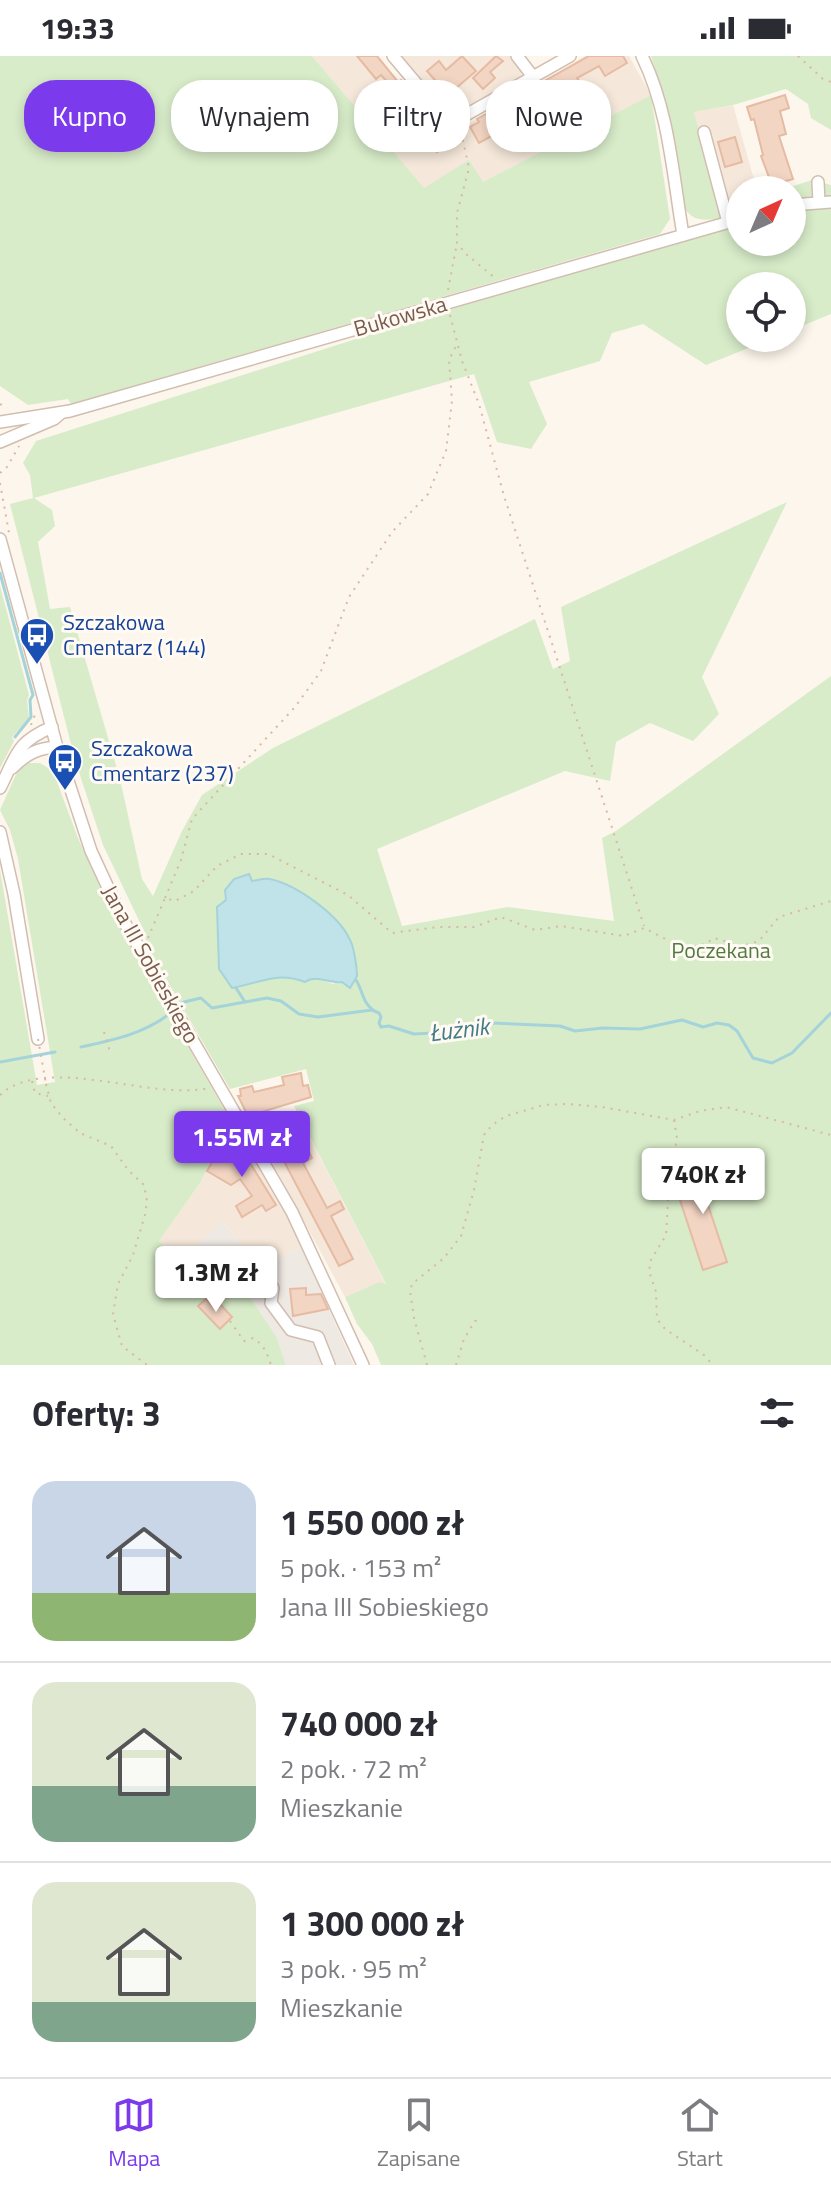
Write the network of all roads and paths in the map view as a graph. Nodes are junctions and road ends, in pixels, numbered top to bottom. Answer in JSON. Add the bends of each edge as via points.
{"nodes":[{"id":1,"x":393,"y":56,"type":"edge"},
{"id":2,"x":517,"y":56,"type":"edge"},
{"id":3,"x":570,"y":56,"type":"edge"},
{"id":4,"x":642,"y":56,"type":"edge"},
{"id":5,"x":798,"y":56,"type":"edge"},
{"id":6,"x":534,"y":78,"type":"junction"},
{"id":7,"x":831,"y":82,"type":"edge"},
{"id":8,"x":704,"y":132,"type":"dead end"},
{"id":9,"x":466,"y":152,"type":"edge"},
{"id":10,"x":818,"y":182,"type":"dead end"},
{"id":11,"x":726,"y":197,"type":"edge"},
{"id":12,"x":825,"y":202,"type":"edge"},
{"id":13,"x":726,"y":222,"type":"edge"},
{"id":14,"x":683,"y":235,"type":"junction"},
{"id":15,"x":457,"y":243,"type":"junction"},
{"id":16,"x":499,"y":288,"type":"junction"},
{"id":17,"x":447,"y":303,"type":"junction"},
{"id":18,"x":457,"y":343,"type":"junction"},
{"id":19,"x":0,"y":404,"type":"edge"},
{"id":20,"x":11,"y":411,"type":"dead end"},
{"id":21,"x":61,"y":413,"type":"junction"},
{"id":22,"x":0,"y":422,"type":"edge"},
{"id":23,"x":0,"y":442,"type":"edge"},
{"id":24,"x":21,"y":442,"type":"dead end"},
{"id":25,"x":0,"y":473,"type":"edge"},
{"id":26,"x":0,"y":483,"type":"edge"},
{"id":27,"x":6,"y":542,"type":"edge"},
{"id":28,"x":52,"y":727,"type":"junction"},
{"id":29,"x":57,"y":747,"type":"junction"},
{"id":30,"x":8,"y":772,"type":"junction"},
{"id":31,"x":0,"y":788,"type":"edge"},
{"id":32,"x":0,"y":832,"type":"edge"},
{"id":33,"x":165,"y":898,"type":"junction"},
{"id":34,"x":831,"y":901,"type":"edge"},
{"id":35,"x":644,"y":928,"type":"junction"},
{"id":36,"x":145,"y":946,"type":"dead end"},
{"id":37,"x":104,"y":1032,"type":"dead end"},
{"id":38,"x":38,"y":1039,"type":"joint"},
{"id":39,"x":111,"y":1055,"type":"dead end"},
{"id":40,"x":32,"y":1080,"type":"junction"},
{"id":41,"x":218,"y":1084,"type":"junction"},
{"id":42,"x":0,"y":1095,"type":"edge"},
{"id":43,"x":49,"y":1096,"type":"junction"},
{"id":44,"x":290,"y":1116,"type":"dead end"},
{"id":45,"x":674,"y":1120,"type":"junction"},
{"id":46,"x":245,"y":1131,"type":"junction"},
{"id":47,"x":831,"y":1135,"type":"edge"},
{"id":48,"x":273,"y":1288,"type":"dead end"},
{"id":49,"x":480,"y":1320,"type":"dead end"},
{"id":50,"x":230,"y":1321,"type":"dead end"},
{"id":51,"x":147,"y":1365,"type":"edge"},
{"id":52,"x":271,"y":1365,"type":"edge"},
{"id":53,"x":329,"y":1365,"type":"edge"},
{"id":54,"x":363,"y":1365,"type":"edge"},
{"id":55,"x":427,"y":1365,"type":"edge"},
{"id":56,"x":456,"y":1365,"type":"edge"},
{"id":57,"x":713,"y":1365,"type":"edge"}],
"edges":[{"from":1,"to":6,"type":"street","via":[[451,120]]},
{"from":2,"to":6,"type":"street"},
{"from":3,"to":6,"type":"street"},
{"from":4,"to":14,"type":"street","via":[[663,117]]},
{"from":5,"to":7,"type":"path"},
{"from":8,"to":11,"type":"street"},
{"from":9,"to":15,"type":"path","via":[[469,168],[457,213]]},
{"from":10,"to":12,"type":"street"},
{"from":13,"to":14,"type":"street","name":"Bukowska"},
{"from":14,"to":16,"type":"street","name":"Bukowska"},
{"from":15,"to":16,"type":"path","via":[[493,275]]},
{"from":15,"to":17,"type":"path"},
{"from":16,"to":17,"type":"street","name":"Bukowska"},
{"from":17,"to":18,"type":"path"},
{"from":17,"to":21,"type":"street","name":"Bukowska"},
{"from":18,"to":33,"type":"path","via":[[449,360],[452,401],[446,451],[428,494],[392,532],[349,597],[321,671],[295,707],[192,819]]},
{"from":18,"to":35,"type":"path"},
{"from":19,"to":20,"type":"path"},
{"from":21,"to":22,"type":"street"},
{"from":21,"to":23,"type":"street"},
{"from":24,"to":25,"type":"path"},
{"from":26,"to":27,"type":"path"},
{"from":27,"to":28,"type":"street","name":"Jana III Sobieskiego"},
{"from":28,"to":29,"type":"street","name":"Jana III Sobieskiego"},
{"from":28,"to":30,"type":"street","via":[[26,741]]},
{"from":29,"to":30,"type":"street","via":[[23,757]]},
{"from":29,"to":41,"type":"street","name":"Jana III Sobieskiego","via":[[91,851],[123,920]]},
{"from":30,"to":31,"type":"street"},
{"from":32,"to":38,"type":"street"},
{"from":33,"to":35,"type":"path","via":[[175,901],[194,891],[217,866],[241,854],[268,854],[348,895],[392,933],[474,927],[501,917],[535,930],[561,926],[624,936]]},
{"from":33,"to":36,"type":"path"},
{"from":34,"to":35,"type":"path","via":[[779,917],[759,941],[742,946],[714,938],[705,946],[679,946]]},
{"from":37,"to":39,"type":"path"},
{"from":38,"to":43,"type":"path","bridge":true},
{"from":40,"to":41,"type":"path","via":[[84,1078],[196,1091]]},
{"from":40,"to":42,"type":"path"},
{"from":40,"to":43,"type":"path","via":[[35,1093]]},
{"from":41,"to":46,"type":"street","name":"Jana III Sobieskiego"},
{"from":43,"to":51,"type":"path","via":[[63,1118],[80,1133],[111,1146],[144,1185],[145,1215],[118,1284],[113,1314],[122,1346]]},
{"from":44,"to":46,"type":"path","via":[[276,1115]]},
{"from":45,"to":47,"type":"path","via":[[726,1107]]},
{"from":45,"to":55,"type":"path","via":[[555,1105],[524,1109],[492,1125],[484,1135],[461,1236],[410,1291]]},
{"from":45,"to":57,"type":"path","via":[[677,1138],[666,1235],[649,1271],[657,1319]]},
{"from":46,"to":54,"type":"street","name":"Jana III Sobieskiego","via":[[292,1212]]},
{"from":48,"to":53,"type":"street","via":[[271,1303],[291,1330],[318,1337]]},
{"from":49,"to":56,"type":"path","via":[[464,1339]]},
{"from":50,"to":52,"type":"path","via":[[244,1341],[253,1338],[266,1349]]}]}
